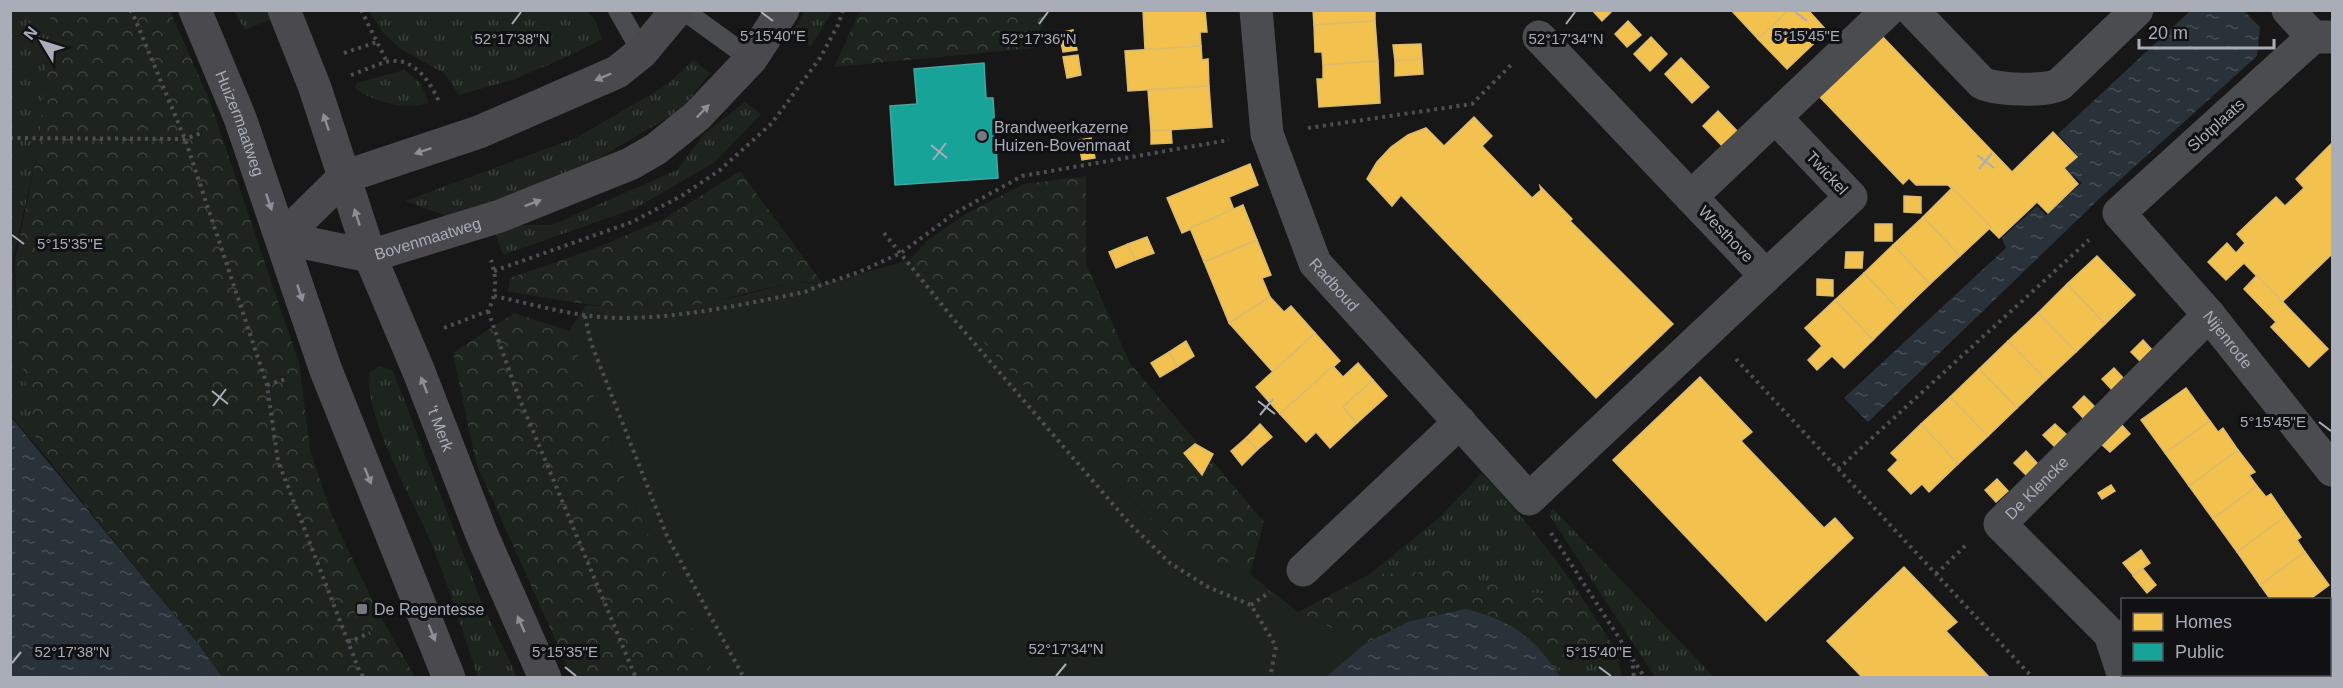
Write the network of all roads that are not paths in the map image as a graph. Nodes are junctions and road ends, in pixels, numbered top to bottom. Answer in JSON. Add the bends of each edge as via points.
{"nodes":[{"id":1,"x":195,"y":10,"type":"edge"},
{"id":2,"x":284,"y":10,"type":"edge"},
{"id":3,"x":618,"y":10,"type":"edge"},
{"id":4,"x":677,"y":10,"type":"edge"},
{"id":5,"x":683,"y":10,"type":"edge"},
{"id":6,"x":783,"y":10,"type":"edge"},
{"id":7,"x":1256,"y":10,"type":"edge"},
{"id":8,"x":1888,"y":10,"type":"edge"},
{"id":9,"x":1912,"y":10,"type":"edge"},
{"id":10,"x":2137,"y":10,"type":"edge"},
{"id":11,"x":2288,"y":10,"type":"edge"},
{"id":12,"x":1539,"y":37,"type":"road end"},
{"id":13,"x":2323,"y":37,"type":"edge"},
{"id":14,"x":642,"y":52,"type":"junction"},
{"id":15,"x":751,"y":59,"type":"junction"},
{"id":16,"x":1774,"y":117,"type":"junction"},
{"id":17,"x":344,"y":177,"type":"junction"},
{"id":18,"x":1691,"y":196,"type":"junction"},
{"id":19,"x":2119,"y":213,"type":"joint"},
{"id":20,"x":282,"y":238,"type":"junction"},
{"id":21,"x":370,"y":256,"type":"junction"},
{"id":22,"x":1766,"y":276,"type":"junction"},
{"id":23,"x":2209,"y":315,"type":"junction"},
{"id":24,"x":1460,"y":422,"type":"junction"},
{"id":25,"x":2332,"y":470,"type":"edge"},
{"id":26,"x":1529,"y":500,"type":"joint"},
{"id":27,"x":1303,"y":570,"type":"dead end"},
{"id":28,"x":2121,"y":665,"type":"edge"},
{"id":29,"x":449,"y":678,"type":"edge"},
{"id":30,"x":544,"y":678,"type":"edge"}],
"edges":[{"from":1,"to":20,"type":"main road","name":"Huizermaatweg","one_way":true,"via":[[240,118]]},
{"from":17,"to":2,"type":"main road","one_way":true},
{"from":3,"to":14,"type":"lane"},
{"from":4,"to":14,"type":"main road"},
{"from":5,"to":15,"type":"lane"},
{"from":6,"to":15,"type":"main road","name":"Bovenmaatweg"},
{"from":7,"to":24,"type":"street","name":"Radboud","via":[[1267,134],[1315,263]]},
{"from":8,"to":16,"type":"street"},
{"from":9,"to":10,"type":"street","via":[[1982,83],[2049,89]]},
{"from":11,"to":13,"type":"street","name":"Slotplaats"},
{"from":12,"to":18,"type":"street","name":"Westhove"},
{"from":13,"to":19,"type":"street","name":"Slotplaats"},
{"from":14,"to":17,"type":"main road","one_way":true,"via":[[617,72],[479,132]]},
{"from":21,"to":15,"type":"main road","name":"Bovenmaatweg","one_way":true,"via":[[500,216],[630,164],[698,116]]},
{"from":16,"to":18,"type":"street"},
{"from":16,"to":22,"type":"street","name":"Twickel","via":[[1851,197]]},
{"from":17,"to":20,"type":"main road"},
{"from":21,"to":17,"type":"main road","name":"'t Merk","one_way":true},
{"from":18,"to":22,"type":"street","name":"Westhove"},
{"from":19,"to":23,"type":"street","name":"Nijenrode"},
{"from":20,"to":21,"type":"main road","name":"Bovenmaatweg"},
{"from":20,"to":29,"type":"main road","one_way":true,"via":[[325,369]]},
{"from":30,"to":21,"type":"main road","name":"'t Merk","one_way":true},
{"from":22,"to":26,"type":"street","name":"Westhove"},
{"from":23,"to":25,"type":"street","name":"Nijenrode"},
{"from":23,"to":28,"type":"street","name":"De Klencke","via":[[2000,524],[2110,634]]},
{"from":24,"to":26,"type":"street","name":"Radboud"},
{"from":24,"to":27,"type":"street"}]}
